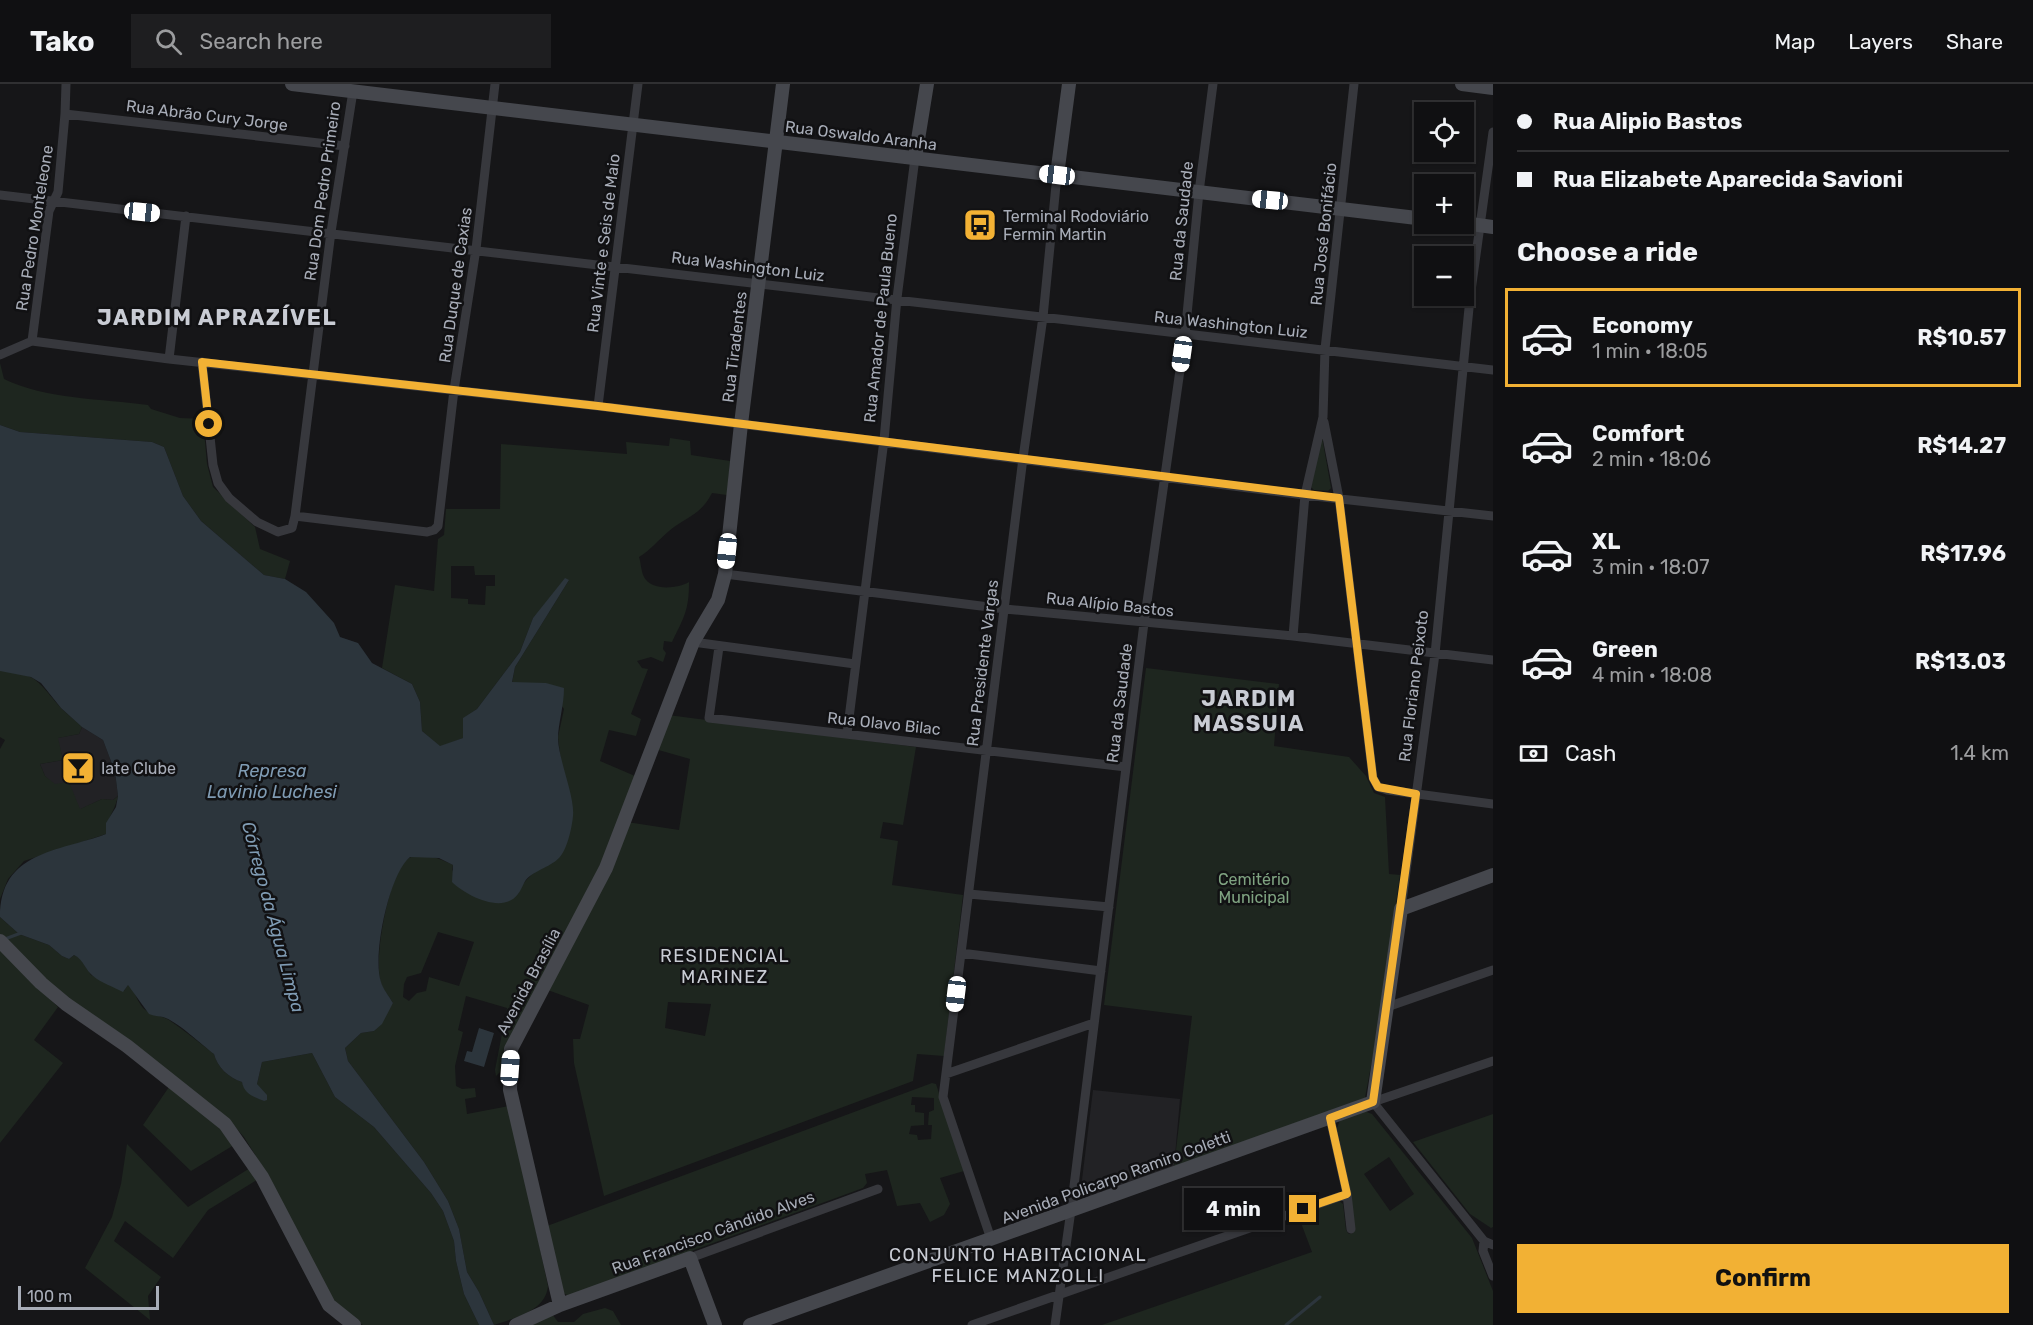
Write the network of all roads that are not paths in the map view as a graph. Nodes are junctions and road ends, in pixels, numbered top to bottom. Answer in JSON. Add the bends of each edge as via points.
{"nodes":[{"id":1,"x":66,"y":84,"type":"edge"},
{"id":2,"x":292,"y":84,"type":"edge"},
{"id":3,"x":495,"y":84,"type":"edge"},
{"id":4,"x":638,"y":84,"type":"edge"},
{"id":5,"x":783,"y":84,"type":"edge"},
{"id":6,"x":927,"y":84,"type":"edge"},
{"id":7,"x":1069,"y":84,"type":"edge"},
{"id":8,"x":1213,"y":84,"type":"edge"},
{"id":9,"x":1354,"y":84,"type":"edge"},
{"id":10,"x":1462,"y":84,"type":"edge"},
{"id":11,"x":353,"y":87,"type":"edge"},
{"id":12,"x":1493,"y":88,"type":"edge"},
{"id":13,"x":493,"y":108,"type":"junction"},
{"id":14,"x":66,"y":114,"type":"junction"},
{"id":15,"x":633,"y":125,"type":"junction"},
{"id":16,"x":1493,"y":132,"type":"edge"},
{"id":17,"x":774,"y":141,"type":"junction"},
{"id":18,"x":345,"y":146,"type":"junction"},
{"id":19,"x":915,"y":158,"type":"junction"},
{"id":20,"x":1057,"y":175,"type":"junction"},
{"id":21,"x":1198,"y":192,"type":"junction"},
{"id":22,"x":0,"y":195,"type":"edge"},
{"id":23,"x":53,"y":202,"type":"junction"},
{"id":24,"x":1341,"y":209,"type":"junction"},
{"id":25,"x":186,"y":216,"type":"junction"},
{"id":26,"x":1414,"y":218,"type":"edge"},
{"id":27,"x":1487,"y":226,"type":"edge"},
{"id":28,"x":331,"y":232,"type":"junction"},
{"id":29,"x":476,"y":249,"type":"junction"},
{"id":30,"x":614,"y":266,"type":"junction"},
{"id":31,"x":759,"y":283,"type":"junction"},
{"id":32,"x":897,"y":298,"type":"junction"},
{"id":33,"x":1043,"y":317,"type":"junction"},
{"id":34,"x":1185,"y":335,"type":"junction"},
{"id":35,"x":32,"y":341,"type":"junction"},
{"id":36,"x":1325,"y":349,"type":"junction"},
{"id":37,"x":0,"y":355,"type":"edge"},
{"id":38,"x":169,"y":359,"type":"junction"},
{"id":39,"x":202,"y":362,"type":"junction"},
{"id":40,"x":1463,"y":366,"type":"junction"},
{"id":41,"x":1493,"y":370,"type":"edge"},
{"id":42,"x":314,"y":375,"type":"junction"},
{"id":43,"x":454,"y":390,"type":"junction"},
{"id":44,"x":598,"y":406,"type":"junction"},
{"id":45,"x":1323,"y":417,"type":"junction"},
{"id":46,"x":741,"y":424,"type":"junction"},
{"id":47,"x":884,"y":440,"type":"junction"},
{"id":48,"x":1023,"y":458,"type":"junction"},
{"id":49,"x":1164,"y":476,"type":"junction"},
{"id":50,"x":1305,"y":495,"type":"junction"},
{"id":51,"x":1339,"y":498,"type":"junction"},
{"id":52,"x":1450,"y":510,"type":"junction"},
{"id":53,"x":295,"y":516,"type":"junction"},
{"id":54,"x":1493,"y":516,"type":"edge"},
{"id":55,"x":725,"y":574,"type":"junction"},
{"id":56,"x":863,"y":592,"type":"junction"},
{"id":57,"x":1005,"y":609,"type":"junction"},
{"id":58,"x":1144,"y":623,"type":"junction"},
{"id":59,"x":1293,"y":636,"type":"junction"},
{"id":60,"x":693,"y":642,"type":"junction"},
{"id":61,"x":1356,"y":644,"type":"junction"},
{"id":62,"x":719,"y":647,"type":"junction"},
{"id":63,"x":1435,"y":654,"type":"junction"},
{"id":64,"x":1493,"y":660,"type":"edge"},
{"id":65,"x":855,"y":664,"type":"junction"},
{"id":66,"x":847,"y":734,"type":"junction"},
{"id":67,"x":987,"y":750,"type":"junction"},
{"id":68,"x":1126,"y":767,"type":"junction"},
{"id":69,"x":1416,"y":794,"type":"junction"},
{"id":70,"x":1493,"y":804,"type":"edge"},
{"id":71,"x":1493,"y":875,"type":"edge"},
{"id":72,"x":969,"y":894,"type":"junction"},
{"id":73,"x":1109,"y":907,"type":"junction"},
{"id":74,"x":1401,"y":909,"type":"junction"},
{"id":75,"x":0,"y":941,"type":"edge"},
{"id":76,"x":961,"y":953,"type":"junction"},
{"id":77,"x":1493,"y":970,"type":"edge"},
{"id":78,"x":1101,"y":971,"type":"junction"},
{"id":79,"x":1387,"y":1007,"type":"junction"},
{"id":80,"x":1094,"y":1023,"type":"junction"},
{"id":81,"x":1493,"y":1061,"type":"edge"},
{"id":82,"x":946,"y":1074,"type":"junction"},
{"id":83,"x":1373,"y":1102,"type":"junction"},
{"id":84,"x":1330,"y":1118,"type":"junction"},
{"id":85,"x":878,"y":1189,"type":"dead end"},
{"id":86,"x":1347,"y":1194,"type":"junction"},
{"id":87,"x":1071,"y":1210,"type":"junction"},
{"id":88,"x":1351,"y":1229,"type":"dead end"},
{"id":89,"x":991,"y":1239,"type":"junction"},
{"id":90,"x":1490,"y":1241,"type":"edge"},
{"id":91,"x":690,"y":1258,"type":"junction"},
{"id":92,"x":1493,"y":1276,"type":"edge"},
{"id":93,"x":1059,"y":1293,"type":"junction"},
{"id":94,"x":560,"y":1305,"type":"junction"},
{"id":95,"x":349,"y":1324,"type":"edge"},
{"id":96,"x":516,"y":1325,"type":"edge"},
{"id":97,"x":716,"y":1325,"type":"edge"},
{"id":98,"x":750,"y":1325,"type":"edge"},
{"id":99,"x":972,"y":1325,"type":"edge"},
{"id":100,"x":1055,"y":1325,"type":"edge"}],
"edges":[{"from":1,"to":14,"type":"street","name":"Rua Pedro Monteleone"},
{"from":2,"to":11,"type":"street","name":"Rua Oswaldo Aranha"},
{"from":3,"to":13,"type":"street","name":"Rua Duque de Caxias"},
{"from":4,"to":15,"type":"street","name":"Rua Vinte e Seis de Maio"},
{"from":5,"to":17,"type":"street","name":"Rua Tiradentes"},
{"from":6,"to":19,"type":"street","name":"Rua Amador de Paula Bueno"},
{"from":7,"to":20,"type":"street","name":"Rua Presidente Vargas"},
{"from":8,"to":21,"type":"street","name":"Rua da Saudade"},
{"from":9,"to":24,"type":"street","name":"Rua José Bonifácio"},
{"from":10,"to":12,"type":"street"},
{"from":11,"to":13,"type":"street","name":"Rua Oswaldo Aranha"},
{"from":11,"to":18,"type":"street","name":"Rua Dom Pedro Primeiro"},
{"from":13,"to":15,"type":"street","name":"Rua Oswaldo Aranha"},
{"from":13,"to":29,"type":"street","name":"Rua Duque de Caxias"},
{"from":14,"to":18,"type":"street","name":"Rua Abrão Cury Jorge"},
{"from":14,"to":23,"type":"street","name":"Rua Pedro Monteleone","via":[[58,192]]},
{"from":15,"to":17,"type":"street","name":"Rua Oswaldo Aranha"},
{"from":15,"to":30,"type":"street","name":"Rua Vinte e Seis de Maio"},
{"from":16,"to":27,"type":"street","name":"Rua Floriano Peixoto"},
{"from":17,"to":19,"type":"street","name":"Rua Oswaldo Aranha"},
{"from":17,"to":31,"type":"street","name":"Rua Tiradentes"},
{"from":18,"to":28,"type":"street","name":"Rua Dom Pedro Primeiro"},
{"from":19,"to":20,"type":"street","name":"Rua Oswaldo Aranha"},
{"from":19,"to":32,"type":"street","name":"Rua Amador de Paula Bueno"},
{"from":20,"to":21,"type":"street","name":"Rua Oswaldo Aranha"},
{"from":20,"to":33,"type":"street","name":"Rua Presidente Vargas"},
{"from":21,"to":24,"type":"street","name":"Rua Oswaldo Aranha"},
{"from":21,"to":34,"type":"street","name":"Rua da Saudade"},
{"from":22,"to":23,"type":"street","name":"Rua Washington Luiz"},
{"from":23,"to":25,"type":"street","name":"Rua Washington Luiz"},
{"from":23,"to":35,"type":"street","name":"Rua Pedro Monteleone"},
{"from":24,"to":26,"type":"street","name":"Rua Oswaldo Aranha"},
{"from":24,"to":36,"type":"street","name":"Rua José Bonifácio"},
{"from":25,"to":28,"type":"street","name":"Rua Washington Luiz"},
{"from":25,"to":38,"type":"street"},
{"from":27,"to":40,"type":"street","name":"Rua Floriano Peixoto"},
{"from":28,"to":29,"type":"street","name":"Rua Washington Luiz"},
{"from":28,"to":42,"type":"street","name":"Rua Dom Pedro Primeiro"},
{"from":29,"to":30,"type":"street","name":"Rua Washington Luiz"},
{"from":29,"to":43,"type":"street","name":"Rua Duque de Caxias"},
{"from":30,"to":31,"type":"street","name":"Rua Washington Luiz"},
{"from":30,"to":44,"type":"street","name":"Rua Vinte e Seis de Maio"},
{"from":31,"to":32,"type":"street","name":"Rua Washington Luiz"},
{"from":31,"to":46,"type":"street","name":"Rua Tiradentes"},
{"from":32,"to":33,"type":"street","name":"Rua Washington Luiz"},
{"from":32,"to":47,"type":"street","name":"Rua Amador de Paula Bueno"},
{"from":33,"to":34,"type":"street","name":"Rua Washington Luiz"},
{"from":33,"to":48,"type":"street","name":"Rua Presidente Vargas"},
{"from":34,"to":36,"type":"street","name":"Rua Washington Luiz"},
{"from":34,"to":49,"type":"street","name":"Rua da Saudade"},
{"from":35,"to":37,"type":"street"},
{"from":35,"to":38,"type":"street"},
{"from":36,"to":40,"type":"street","name":"Rua Washington Luiz"},
{"from":36,"to":45,"type":"street","name":"Rua José Bonifácio"},
{"from":38,"to":39,"type":"street"},
{"from":39,"to":42,"type":"street"},
{"from":39,"to":53,"type":"street","via":[[218,483],[229,498],[268,528],[286,531],[292,528]]},
{"from":40,"to":41,"type":"street","name":"Rua Washington Luiz"},
{"from":40,"to":52,"type":"street","name":"Rua Floriano Peixoto"},
{"from":42,"to":43,"type":"street"},
{"from":42,"to":53,"type":"street","name":"Rua Dom Pedro Primeiro"},
{"from":43,"to":44,"type":"street"},
{"from":43,"to":53,"type":"street","name":"Rua Duque de Caxias","via":[[438,526],[434,530]]},
{"from":44,"to":46,"type":"street"},
{"from":45,"to":50,"type":"street","name":"Rua José Bonifácio"},
{"from":45,"to":51,"type":"street"},
{"from":46,"to":47,"type":"street"},
{"from":46,"to":55,"type":"street","name":"Rua Tiradentes"},
{"from":47,"to":48,"type":"street"},
{"from":47,"to":56,"type":"street","name":"Rua Amador de Paula Bueno"},
{"from":48,"to":49,"type":"street"},
{"from":48,"to":57,"type":"street","name":"Rua Presidente Vargas"},
{"from":49,"to":50,"type":"street"},
{"from":49,"to":58,"type":"street","name":"Rua da Saudade"},
{"from":50,"to":51,"type":"street"},
{"from":50,"to":59,"type":"street","name":"Rua José Bonifácio"},
{"from":51,"to":52,"type":"street"},
{"from":51,"to":61,"type":"street"},
{"from":52,"to":54,"type":"street"},
{"from":52,"to":63,"type":"street","name":"Rua Floriano Peixoto"},
{"from":55,"to":56,"type":"street","name":"Rua Alípio Bastos"},
{"from":55,"to":60,"type":"street","name":"Rua Tiradentes","via":[[718,600]]},
{"from":56,"to":57,"type":"street","name":"Rua Alípio Bastos"},
{"from":56,"to":65,"type":"street","name":"Rua Amador de Paula Bueno"},
{"from":57,"to":58,"type":"street","name":"Rua Alípio Bastos"},
{"from":57,"to":67,"type":"street","name":"Rua Presidente Vargas"},
{"from":58,"to":59,"type":"street","name":"Rua Alípio Bastos"},
{"from":58,"to":68,"type":"street","name":"Rua da Saudade"},
{"from":59,"to":61,"type":"street","name":"Rua Alípio Bastos"},
{"from":60,"to":62,"type":"street"},
{"from":60,"to":94,"type":"street","name":"Avenida Brasília","via":[[606,868],[511,1049],[510,1090]]},
{"from":61,"to":63,"type":"street","name":"Rua Alípio Bastos"},
{"from":61,"to":69,"type":"street","via":[[1373,778],[1378,787]]},
{"from":62,"to":65,"type":"street"},
{"from":62,"to":66,"type":"street","name":"Rua Olavo Bilac","via":[[709,718]]},
{"from":63,"to":64,"type":"street","name":"Rua Alípio Bastos"},
{"from":63,"to":69,"type":"street","name":"Rua Floriano Peixoto"},
{"from":65,"to":66,"type":"street","name":"Rua Amador de Paula Bueno"},
{"from":66,"to":67,"type":"street","name":"Rua Olavo Bilac"},
{"from":67,"to":68,"type":"street","name":"Rua Olavo Bilac"},
{"from":67,"to":72,"type":"street","name":"Rua Presidente Vargas"},
{"from":68,"to":73,"type":"street","name":"Rua da Saudade"},
{"from":69,"to":70,"type":"street"},
{"from":69,"to":74,"type":"street","name":"Rua Floriano Peixoto"},
{"from":71,"to":74,"type":"street"},
{"from":72,"to":73,"type":"street"},
{"from":72,"to":76,"type":"street","name":"Rua Presidente Vargas"},
{"from":73,"to":78,"type":"street","name":"Rua da Saudade"},
{"from":74,"to":79,"type":"street","name":"Rua Floriano Peixoto"},
{"from":75,"to":95,"type":"street","via":[[66,1004],[225,1124],[262,1177],[329,1305]]},
{"from":76,"to":78,"type":"street"},
{"from":76,"to":82,"type":"street","name":"Rua Presidente Vargas"},
{"from":77,"to":79,"type":"street"},
{"from":78,"to":80,"type":"street","name":"Rua da Saudade"},
{"from":79,"to":83,"type":"street","name":"Rua Floriano Peixoto"},
{"from":80,"to":82,"type":"street"},
{"from":80,"to":87,"type":"street","name":"Rua da Saudade"},
{"from":81,"to":83,"type":"street","name":"Avenida Policarpo Ramiro Coletti"},
{"from":82,"to":89,"type":"street","name":"Rua Presidente Vargas","via":[[942,1097]]},
{"from":83,"to":84,"type":"street","name":"Avenida Policarpo Ramiro Coletti"},
{"from":83,"to":90,"type":"street"},
{"from":84,"to":86,"type":"street"},
{"from":84,"to":87,"type":"street","name":"Avenida Policarpo Ramiro Coletti"},
{"from":85,"to":91,"type":"street","name":"Rua Francisco Cândido Alves"},
{"from":86,"to":88,"type":"street"},
{"from":86,"to":93,"type":"street"},
{"from":87,"to":89,"type":"street","name":"Avenida Policarpo Ramiro Coletti"},
{"from":87,"to":93,"type":"street","name":"Rua da Saudade"},
{"from":89,"to":98,"type":"street","name":"Avenida Policarpo Ramiro Coletti"},
{"from":90,"to":92,"type":"street","via":[[1483,1251]]},
{"from":91,"to":94,"type":"street","name":"Rua Francisco Cândido Alves"},
{"from":91,"to":97,"type":"street"},
{"from":93,"to":99,"type":"street"},
{"from":93,"to":100,"type":"street","name":"Rua da Saudade"},
{"from":94,"to":96,"type":"street"}]}
